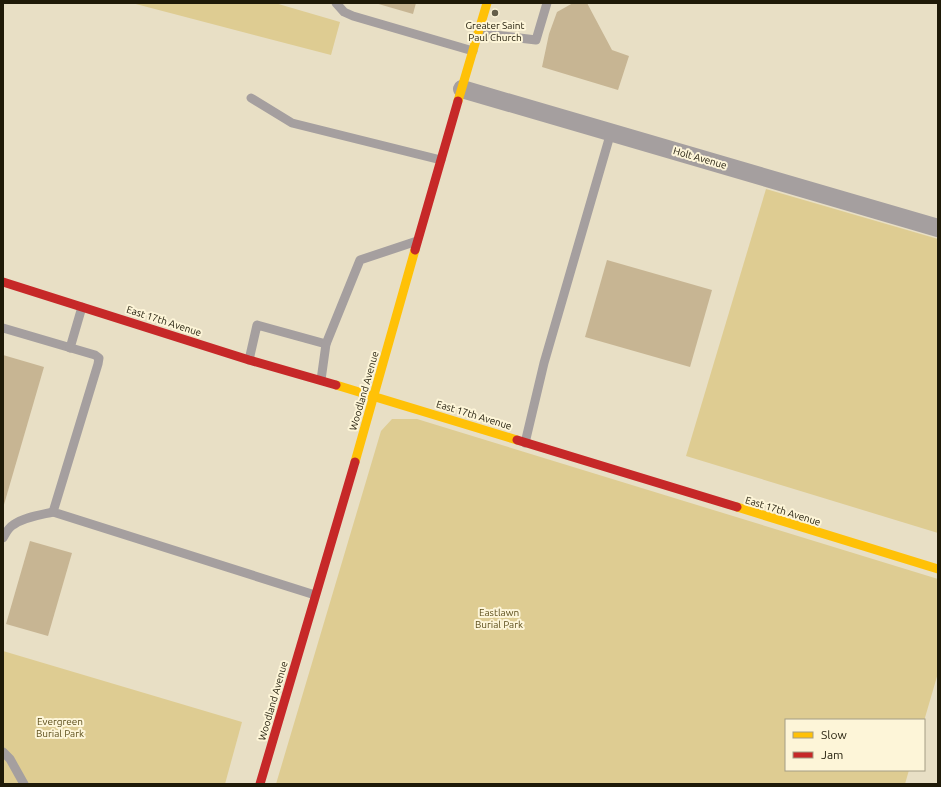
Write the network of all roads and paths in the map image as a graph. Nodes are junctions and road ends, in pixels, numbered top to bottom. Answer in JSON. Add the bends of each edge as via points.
{"nodes":[{"id":1,"x":336,"y":3,"type":"edge"},
{"id":2,"x":488,"y":3,"type":"edge"},
{"id":3,"x":546,"y":3,"type":"edge"},
{"id":4,"x":478,"y":33,"type":"junction"},
{"id":5,"x":473,"y":51,"type":"junction"},
{"id":6,"x":462,"y":89,"type":"junction"},
{"id":7,"x":251,"y":98,"type":"dead end"},
{"id":8,"x":611,"y":132,"type":"junction"},
{"id":9,"x":441,"y":160,"type":"junction"},
{"id":10,"x":938,"y":228,"type":"edge"},
{"id":11,"x":418,"y":240,"type":"junction"},
{"id":12,"x":3,"y":282,"type":"edge"},
{"id":13,"x":82,"y":307,"type":"junction"},
{"id":14,"x":3,"y":328,"type":"edge"},
{"id":15,"x":326,"y":344,"type":"junction"},
{"id":16,"x":70,"y":348,"type":"junction"},
{"id":17,"x":249,"y":360,"type":"junction"},
{"id":18,"x":321,"y":380,"type":"junction"},
{"id":19,"x":374,"y":396,"type":"junction"},
{"id":20,"x":525,"y":443,"type":"junction"},
{"id":21,"x":53,"y":512,"type":"junction"},
{"id":22,"x":3,"y":538,"type":"edge"},
{"id":23,"x":938,"y":569,"type":"edge"},
{"id":24,"x":315,"y":595,"type":"junction"},
{"id":25,"x":3,"y":752,"type":"edge"},
{"id":26,"x":24,"y":784,"type":"edge"},
{"id":27,"x":260,"y":784,"type":"edge"}],
"edges":[{"from":1,"to":5,"type":"lane","via":[[344,12],[353,16]]},
{"from":2,"to":4,"type":"street","name":"Woodland Avenue"},
{"from":3,"to":4,"type":"lane","via":[[536,40]]},
{"from":4,"to":5,"type":"street","name":"Woodland Avenue"},
{"from":5,"to":6,"type":"street","name":"Woodland Avenue"},
{"from":6,"to":8,"type":"street","name":"Holt Avenue"},
{"from":6,"to":9,"type":"street","name":"Woodland Avenue"},
{"from":7,"to":9,"type":"lane","via":[[292,123]]},
{"from":8,"to":10,"type":"street","name":"Holt Avenue"},
{"from":8,"to":20,"type":"lane","via":[[544,363]]},
{"from":9,"to":11,"type":"street","name":"Woodland Avenue"},
{"from":11,"to":15,"type":"lane","via":[[360,260]]},
{"from":11,"to":19,"type":"street","name":"Woodland Avenue"},
{"from":12,"to":13,"type":"street","name":"East 17th Avenue"},
{"from":13,"to":16,"type":"lane"},
{"from":13,"to":17,"type":"street","name":"East 17th Avenue"},
{"from":14,"to":16,"type":"lane"},
{"from":15,"to":17,"type":"lane","via":[[257,325]]},
{"from":15,"to":18,"type":"lane"},
{"from":16,"to":21,"type":"lane","via":[[99,358]]},
{"from":17,"to":18,"type":"street","name":"East 17th Avenue"},
{"from":18,"to":19,"type":"street","name":"East 17th Avenue"},
{"from":19,"to":20,"type":"street","name":"East 17th Avenue"},
{"from":19,"to":24,"type":"street","name":"Woodland Avenue"},
{"from":20,"to":23,"type":"street","name":"East 17th Avenue"},
{"from":21,"to":22,"type":"lane","via":[[12,525]]},
{"from":21,"to":24,"type":"lane"},
{"from":24,"to":27,"type":"street","name":"Woodland Avenue"},
{"from":25,"to":26,"type":"lane","via":[[10,759]]}]}
